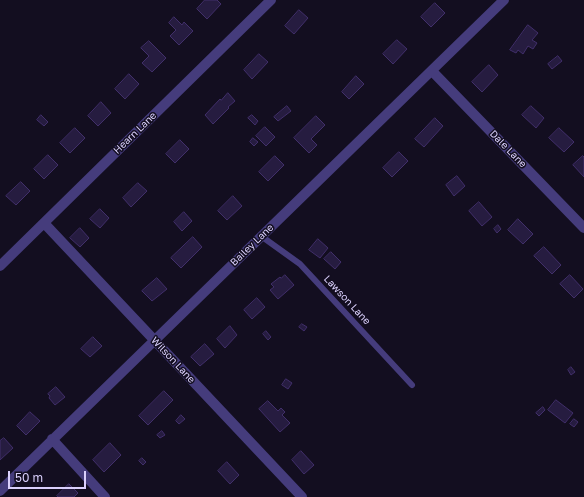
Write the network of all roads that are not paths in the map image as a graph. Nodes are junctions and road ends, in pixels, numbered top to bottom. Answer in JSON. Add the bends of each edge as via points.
{"nodes":[{"id":1,"x":270,"y":0,"type":"edge"},
{"id":2,"x":504,"y":0,"type":"edge"},
{"id":3,"x":432,"y":71,"type":"junction"},
{"id":4,"x":44,"y":223,"type":"junction"},
{"id":5,"x":584,"y":228,"type":"edge"},
{"id":6,"x":261,"y":236,"type":"junction"},
{"id":7,"x":0,"y":266,"type":"edge"},
{"id":8,"x":155,"y":341,"type":"junction"},
{"id":9,"x":412,"y":385,"type":"dead end"},
{"id":10,"x":52,"y":439,"type":"junction"},
{"id":11,"x":0,"y":490,"type":"edge"},
{"id":12,"x":105,"y":497,"type":"edge"},
{"id":13,"x":302,"y":497,"type":"edge"}],
"edges":[{"from":1,"to":4,"type":"street","name":"Hearn Lane"},
{"from":2,"to":3,"type":"street","name":"Bailey Lane"},
{"from":3,"to":5,"type":"street","name":"Dale Lane"},
{"from":3,"to":6,"type":"street","name":"Bailey Lane"},
{"from":4,"to":7,"type":"street","name":"Hearn Lane"},
{"from":4,"to":8,"type":"street","name":"Wilson Lane"},
{"from":6,"to":8,"type":"street","name":"Bailey Lane"},
{"from":6,"to":9,"type":"lane","name":"Lawson Lane","via":[[300,264]]},
{"from":8,"to":10,"type":"street","name":"Bailey Lane"},
{"from":8,"to":13,"type":"street","name":"Wilson Lane"},
{"from":10,"to":11,"type":"street","name":"Bailey Lane"},
{"from":10,"to":12,"type":"street"}]}
